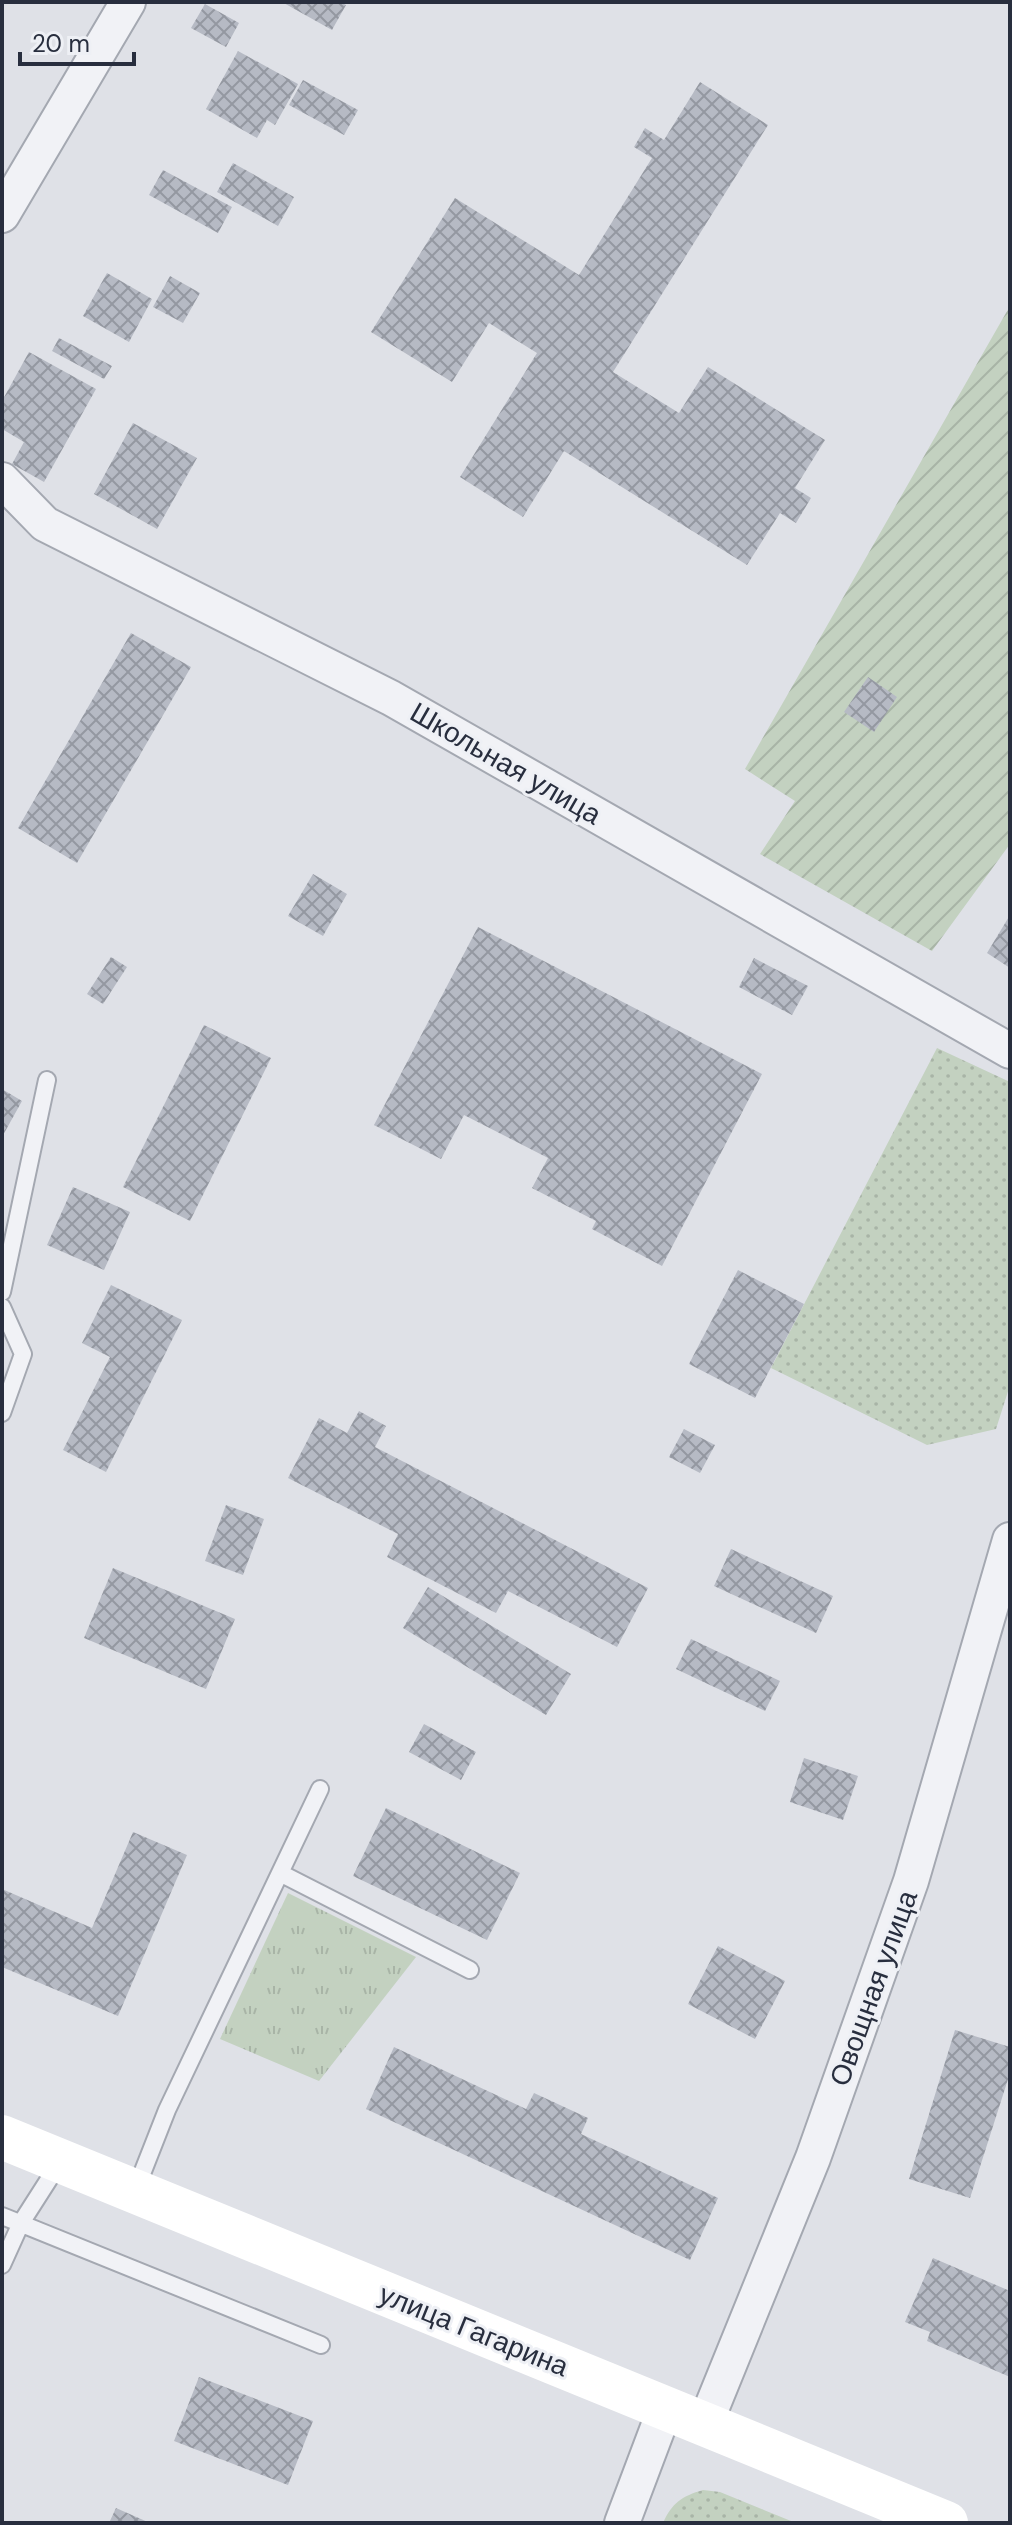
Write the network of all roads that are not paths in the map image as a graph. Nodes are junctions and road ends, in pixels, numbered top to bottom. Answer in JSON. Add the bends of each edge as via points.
{"nodes":[{"id":1,"x":128,"y":2,"type":"edge"},
{"id":2,"x":2,"y":215,"type":"edge"},
{"id":3,"x":2,"y":480,"type":"edge"},
{"id":4,"x":1010,"y":1051,"type":"edge"},
{"id":5,"x":47,"y":1080,"type":"dead end"},
{"id":6,"x":2,"y":1292,"type":"edge"},
{"id":7,"x":2,"y":1307,"type":"edge"},
{"id":8,"x":2,"y":1413,"type":"edge"},
{"id":9,"x":1010,"y":1540,"type":"edge"},
{"id":10,"x":320,"y":1789,"type":"dead end"},
{"id":11,"x":280,"y":1873,"type":"junction"},
{"id":12,"x":470,"y":1970,"type":"dead end"},
{"id":13,"x":2,"y":2137,"type":"edge"},
{"id":14,"x":61,"y":2160,"type":"junction"},
{"id":15,"x":136,"y":2191,"type":"junction"},
{"id":16,"x":2,"y":2216,"type":"edge"},
{"id":17,"x":21,"y":2223,"type":"junction"},
{"id":18,"x":2,"y":2265,"type":"edge"},
{"id":19,"x":321,"y":2345,"type":"dead end"},
{"id":20,"x":685,"y":2416,"type":"junction"},
{"id":21,"x":622,"y":2523,"type":"edge"},
{"id":22,"x":946,"y":2523,"type":"edge"}],
"edges":[{"from":1,"to":2,"type":"street"},
{"from":3,"to":4,"type":"street","name":"Школьная улица","via":[[45,524],[391,698]]},
{"from":5,"to":6,"type":"lane"},
{"from":7,"to":8,"type":"lane","via":[[23,1354]]},
{"from":9,"to":20,"type":"street","name":"Овощная улица","via":[[911,1881],[813,2158]]},
{"from":10,"to":11,"type":"lane"},
{"from":11,"to":12,"type":"lane"},
{"from":11,"to":15,"type":"lane","via":[[167,2110]]},
{"from":13,"to":14,"type":"main road","name":"улица Гагарина"},
{"from":14,"to":15,"type":"main road","name":"улица Гагарина"},
{"from":14,"to":17,"type":"lane"},
{"from":15,"to":20,"type":"main road","name":"улица Гагарина"},
{"from":16,"to":17,"type":"lane"},
{"from":17,"to":18,"type":"lane"},
{"from":17,"to":19,"type":"lane"},
{"from":20,"to":21,"type":"street","name":"Овощная улица"},
{"from":20,"to":22,"type":"main road","name":"улица Гагарина"}]}
